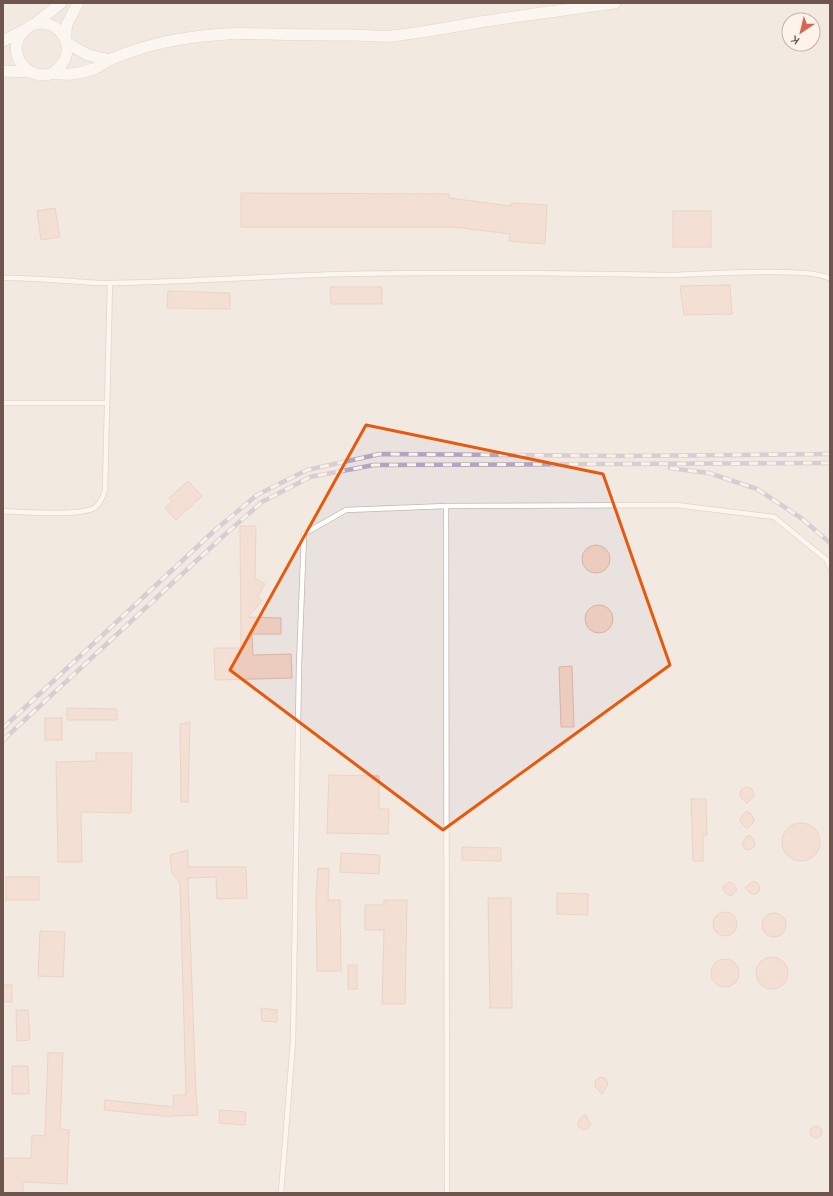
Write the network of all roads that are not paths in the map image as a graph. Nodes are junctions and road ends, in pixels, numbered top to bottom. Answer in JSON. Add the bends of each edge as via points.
{"nodes":[{"id":1,"x":62,"y":3,"type":"edge"},
{"id":2,"x":78,"y":3,"type":"edge"},
{"id":3,"x":615,"y":3,"type":"edge"},
{"id":4,"x":35,"y":24,"type":"junction"},
{"id":5,"x":24,"y":30,"type":"junction"},
{"id":6,"x":66,"y":40,"type":"junction"},
{"id":7,"x":3,"y":41,"type":"edge"},
{"id":8,"x":110,"y":60,"type":"junction"},
{"id":9,"x":3,"y":70,"type":"edge"},
{"id":10,"x":30,"y":72,"type":"junction"},
{"id":11,"x":53,"y":73,"type":"junction"},
{"id":12,"x":3,"y":278,"type":"edge"},
{"id":13,"x":830,"y":279,"type":"edge"},
{"id":14,"x":110,"y":283,"type":"junction"},
{"id":15,"x":3,"y":403,"type":"edge"},
{"id":16,"x":106,"y":403,"type":"junction"},
{"id":17,"x":446,"y":506,"type":"junction"},
{"id":18,"x":3,"y":511,"type":"edge"},
{"id":19,"x":830,"y":567,"type":"edge"},
{"id":20,"x":281,"y":1193,"type":"edge"},
{"id":21,"x":447,"y":1193,"type":"edge"}],
"edges":[{"from":1,"to":4,"type":"street"},
{"from":2,"to":6,"type":"street","via":[[67,24]]},
{"from":3,"to":8,"type":"street","via":[[392,36],[228,34],[188,37],[138,49]]},
{"from":4,"to":5,"type":"street"},
{"from":4,"to":6,"type":"street","via":[[42,23],[55,27]]},
{"from":5,"to":7,"type":"street"},
{"from":5,"to":10,"type":"street","via":[[17,41],[16,55],[23,67]]},
{"from":6,"to":8,"type":"street","via":[[88,54]]},
{"from":6,"to":11,"type":"street","via":[[67,57],[61,67]]},
{"from":8,"to":11,"type":"street","via":[[93,69],[66,74]]},
{"from":9,"to":10,"type":"street"},
{"from":10,"to":11,"type":"street","via":[[38,75]]},
{"from":12,"to":14,"type":"lane","via":[[28,277]]},
{"from":13,"to":14,"type":"lane","via":[[810,273],[774,272],[682,275],[344,274]]},
{"from":14,"to":16,"type":"lane"},
{"from":15,"to":16,"type":"lane"},
{"from":16,"to":18,"type":"lane","via":[[105,490],[102,500],[93,509],[73,513]]},
{"from":17,"to":19,"type":"lane","via":[[676,504],[774,518],[827,560]]},
{"from":17,"to":20,"type":"lane","via":[[346,510],[304,534],[293,1041]]},
{"from":17,"to":21,"type":"lane"}]}
